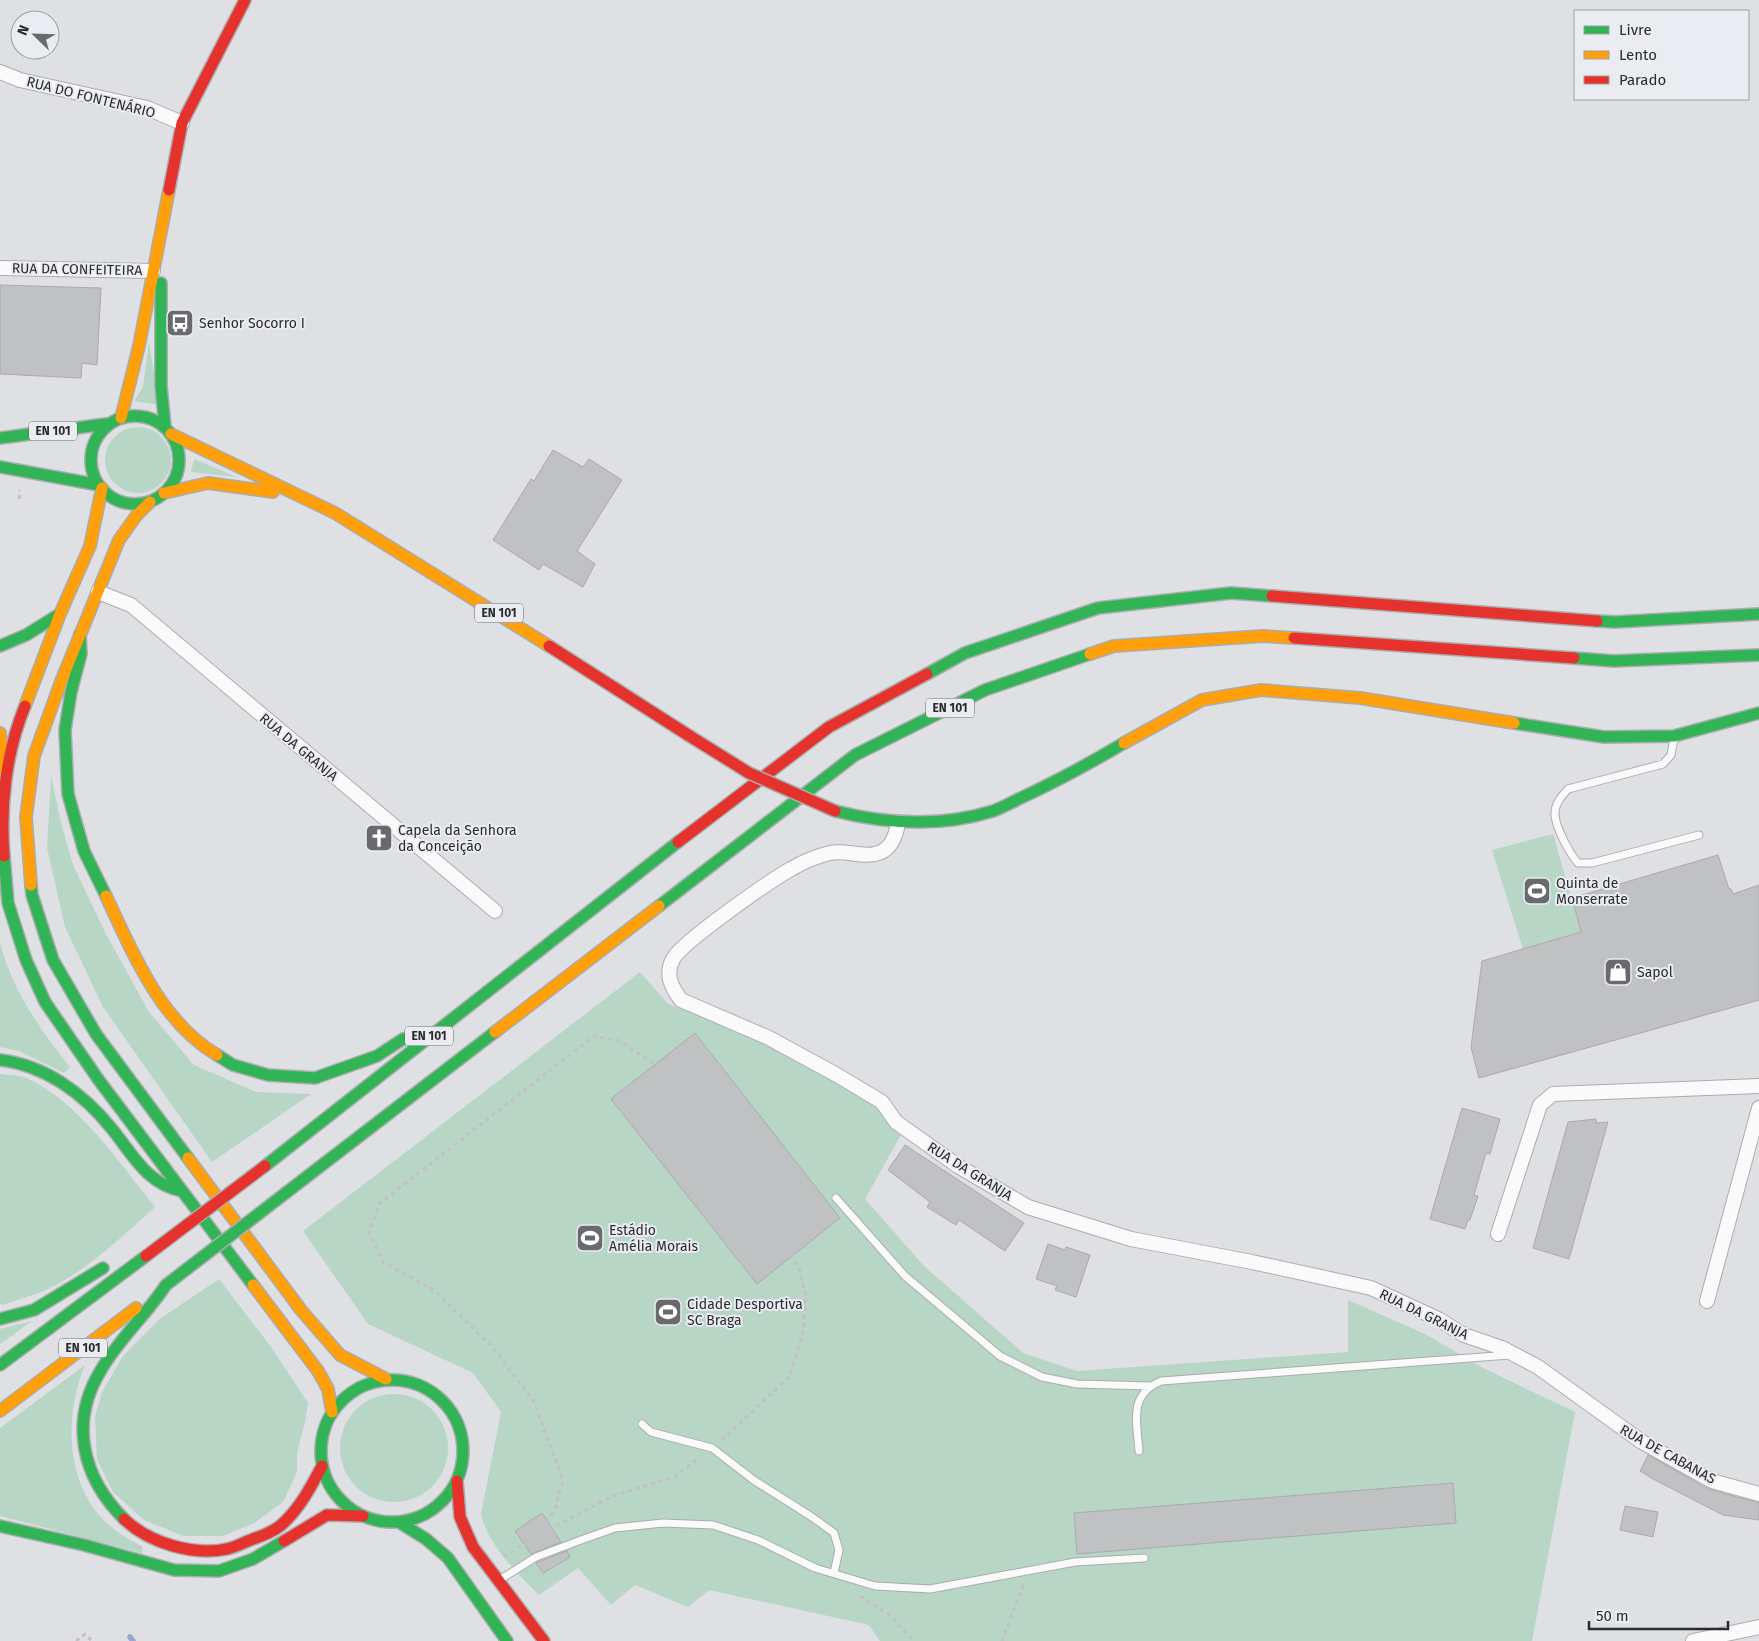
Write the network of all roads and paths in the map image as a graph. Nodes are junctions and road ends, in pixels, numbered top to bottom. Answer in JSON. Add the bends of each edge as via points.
{"nodes":[{"id":1,"x":245,"y":0,"type":"edge"},
{"id":2,"x":0,"y":72,"type":"edge"},
{"id":3,"x":182,"y":123,"type":"junction"},
{"id":4,"x":168,"y":204,"type":"junction"},
{"id":5,"x":0,"y":268,"type":"edge"},
{"id":6,"x":153,"y":271,"type":"junction"},
{"id":7,"x":121,"y":418,"type":"junction"},
{"id":8,"x":106,"y":424,"type":"junction"},
{"id":9,"x":168,"y":430,"type":"junction"},
{"id":10,"x":0,"y":438,"type":"edge"},
{"id":11,"x":0,"y":467,"type":"edge"},
{"id":12,"x":100,"y":487,"type":"junction"},
{"id":13,"x":20,"y":490,"type":"dead end"},
{"id":14,"x":164,"y":493,"type":"junction"},
{"id":15,"x":306,"y":499,"type":"junction"},
{"id":16,"x":19,"y":500,"type":"dead end"},
{"id":17,"x":150,"y":502,"type":"junction"},
{"id":18,"x":98,"y":592,"type":"junction"},
{"id":19,"x":60,"y":614,"type":"junction"},
{"id":20,"x":1759,"y":614,"type":"edge"},
{"id":21,"x":80,"y":634,"type":"junction"},
{"id":22,"x":0,"y":646,"type":"edge"},
{"id":23,"x":1759,"y":655,"type":"edge"},
{"id":24,"x":1759,"y":713,"type":"edge"},
{"id":25,"x":0,"y":733,"type":"edge"},
{"id":26,"x":1674,"y":736,"type":"junction"},
{"id":27,"x":5,"y":785,"type":"junction"},
{"id":28,"x":0,"y":803,"type":"edge"},
{"id":29,"x":898,"y":823,"type":"junction"},
{"id":30,"x":1699,"y":835,"type":"dead end"},
{"id":31,"x":594,"y":907,"type":"junction"},
{"id":32,"x":495,"y":911,"type":"dead end"},
{"id":33,"x":464,"y":995,"type":"dead end"},
{"id":34,"x":409,"y":1034,"type":"dead end"},
{"id":35,"x":0,"y":1060,"type":"edge"},
{"id":36,"x":654,"y":1064,"type":"dead end"},
{"id":37,"x":1759,"y":1086,"type":"edge"},
{"id":38,"x":1759,"y":1108,"type":"edge"},
{"id":39,"x":182,"y":1191,"type":"junction"},
{"id":40,"x":836,"y":1198,"type":"dead end"},
{"id":41,"x":1498,"y":1234,"type":"dead end"},
{"id":42,"x":791,"y":1255,"type":"dead end"},
{"id":43,"x":146,"y":1256,"type":"junction"},
{"id":44,"x":124,"y":1258,"type":"dead end"},
{"id":45,"x":112,"y":1262,"type":"dead end"},
{"id":46,"x":166,"y":1285,"type":"junction"},
{"id":47,"x":1707,"y":1301,"type":"dead end"},
{"id":48,"x":0,"y":1319,"type":"edge"},
{"id":49,"x":1514,"y":1354,"type":"junction"},
{"id":50,"x":0,"y":1365,"type":"edge"},
{"id":51,"x":386,"y":1379,"type":"junction"},
{"id":52,"x":1150,"y":1386,"type":"junction"},
{"id":53,"x":1583,"y":1401,"type":"joint"},
{"id":54,"x":0,"y":1411,"type":"edge"},
{"id":55,"x":332,"y":1412,"type":"junction"},
{"id":56,"x":642,"y":1424,"type":"dead end"},
{"id":57,"x":712,"y":1448,"type":"junction"},
{"id":58,"x":1139,"y":1451,"type":"dead end"},
{"id":59,"x":322,"y":1466,"type":"junction"},
{"id":60,"x":457,"y":1481,"type":"junction"},
{"id":61,"x":1759,"y":1494,"type":"edge"},
{"id":62,"x":363,"y":1516,"type":"junction"},
{"id":63,"x":398,"y":1522,"type":"junction"},
{"id":64,"x":0,"y":1526,"type":"edge"},
{"id":65,"x":541,"y":1533,"type":"junction"},
{"id":66,"x":1144,"y":1558,"type":"dead end"},
{"id":67,"x":498,"y":1561,"type":"dead end"},
{"id":68,"x":1029,"y":1571,"type":"junction"},
{"id":69,"x":834,"y":1573,"type":"junction"},
{"id":70,"x":499,"y":1581,"type":"junction"},
{"id":71,"x":856,"y":1593,"type":"dead end"},
{"id":72,"x":1759,"y":1627,"type":"edge"},
{"id":73,"x":76,"y":1641,"type":"edge"},
{"id":74,"x":92,"y":1641,"type":"edge"},
{"id":75,"x":507,"y":1641,"type":"edge"},
{"id":76,"x":544,"y":1641,"type":"edge"},
{"id":77,"x":913,"y":1641,"type":"edge"},
{"id":78,"x":1002,"y":1641,"type":"edge"},
{"id":79,"x":1693,"y":1641,"type":"edge"}],
"edges":[{"from":1,"to":3,"type":"main road"},
{"from":2,"to":3,"type":"street","name":"RUA DO FONTENÁRIO","via":[[20,80],[147,108]]},
{"from":3,"to":4,"type":"main road"},
{"from":4,"to":6,"type":"main road"},
{"from":4,"to":9,"type":"main road","via":[[161,274],[160,386]]},
{"from":5,"to":6,"type":"street","name":"RUA DA CONFEITEIRA"},
{"from":6,"to":7,"type":"main road"},
{"from":7,"to":8,"type":"main road"},
{"from":7,"to":9,"type":"main road","via":[[144,416],[157,420]]},
{"from":8,"to":10,"type":"main road","number":"EN 101"},
{"from":8,"to":12,"type":"main road","via":[[92,450],[93,474]]},
{"from":9,"to":14,"type":"main road","via":[[180,456],[173,484]]},
{"from":9,"to":15,"type":"main road","number":"EN 101"},
{"from":11,"to":12,"type":"main road"},
{"from":12,"to":17,"type":"main road","via":[[122,502]]},
{"from":12,"to":19,"type":"main road","via":[[90,546]]},
{"from":13,"to":16,"type":"path"},
{"from":14,"to":15,"type":"main road","number":"EN 101","via":[[208,483],[255,488]]},
{"from":14,"to":17,"type":"main road"},
{"from":15,"to":29,"type":"main road","number":"EN 101","bridge":true,"via":[[335,513],[472,596],[749,773],[835,811]]},
{"from":17,"to":18,"type":"main road","via":[[119,540]]},
{"from":18,"to":21,"type":"main road"},
{"from":18,"to":32,"type":"street","name":"RUA DA GRANJA","via":[[131,605]]},
{"from":19,"to":22,"type":"main road","via":[[26,635]]},
{"from":19,"to":27,"type":"main road","via":[[17,725]]},
{"from":20,"to":31,"type":"main road","number":"EN 101","via":[[1616,622],[1231,593],[1098,608],[965,653],[829,727]]},
{"from":21,"to":34,"type":"main road","via":[[81,654],[66,730],[68,794],[84,851],[125,936],[167,1011],[198,1044],[233,1065],[268,1076],[315,1078],[376,1056]]},
{"from":21,"to":51,"type":"main road","via":[[34,756],[26,817],[32,896],[53,960],[96,1034],[301,1310],[340,1355]]},
{"from":23,"to":46,"type":"main road","number":"EN 101","bridge":true,"via":[[1614,661],[1263,636],[1114,646],[985,690],[855,755]]},
{"from":24,"to":26,"type":"main road","number":"EN 101"},
{"from":25,"to":27,"type":"main road"},
{"from":26,"to":29,"type":"main road","number":"EN 101","via":[[1604,738],[1360,698],[1261,690],[1202,700],[1081,769],[993,811],[952,819]]},
{"from":26,"to":30,"type":"lane","via":[[1672,755],[1663,764],[1568,789],[1558,800],[1554,814],[1570,853],[1578,863],[1592,863]]},
{"from":27,"to":28,"type":"main road"},
{"from":27,"to":39,"type":"main road","via":[[1,828],[8,903],[26,960],[61,1025]]},
{"from":29,"to":49,"type":"street","name":"RUA DA GRANJA","via":[[896,838],[886,848],[875,854],[831,853],[791,869],[691,940],[674,958],[669,976],[681,1000],[769,1038],[837,1075],[882,1102],[896,1122],[958,1166],[1028,1207],[1131,1239],[1371,1288],[1438,1319],[1464,1335]]},
{"from":31,"to":33,"type":"main road","via":[[562,920]]},
{"from":31,"to":43,"type":"main road","number":"EN 101","bridge":true},
{"from":35,"to":39,"type":"main road","via":[[23,1063],[63,1084],[103,1119],[153,1180],[169,1190]]},
{"from":36,"to":65,"type":"path","via":[[620,1042],[594,1036],[380,1203],[369,1233],[383,1262],[434,1290],[494,1349],[534,1402],[563,1481],[555,1508]]},
{"from":37,"to":41,"type":"street","via":[[1553,1094],[1540,1105]]},
{"from":38,"to":47,"type":"street"},
{"from":39,"to":55,"type":"main road","via":[[318,1372],[328,1389]]},
{"from":40,"to":52,"type":"lane","via":[[905,1276],[1000,1356],[1042,1377],[1077,1384]]},
{"from":42,"to":57,"type":"path","via":[[799,1269],[806,1296],[803,1332],[789,1377],[731,1434]]},
{"from":43,"to":44,"type":"main road"},
{"from":43,"to":50,"type":"main road","number":"EN 101"},
{"from":45,"to":48,"type":"main road","via":[[34,1310]]},
{"from":46,"to":54,"type":"main road","number":"EN 101"},
{"from":46,"to":59,"type":"main road","via":[[154,1305],[96,1375],[85,1404],[82,1437],[88,1469],[114,1513],[160,1543],[205,1551],[232,1549],[281,1525],[307,1494]]},
{"from":49,"to":52,"type":"lane","via":[[1171,1379]]},
{"from":49,"to":53,"type":"street","name":"RUA DA GRANJA","via":[[1538,1367]]},
{"from":51,"to":55,"type":"main road","via":[[355,1389]]},
{"from":51,"to":60,"type":"main road","via":[[419,1384],[446,1403],[462,1432],[464,1449]]},
{"from":52,"to":58,"type":"lane","via":[[1135,1407]]},
{"from":53,"to":61,"type":"street","name":"RUA DE CABANAS","via":[[1642,1442],[1712,1481]]},
{"from":55,"to":59,"type":"main road","via":[[323,1433]]},
{"from":56,"to":57,"type":"lane","via":[[651,1432]]},
{"from":57,"to":65,"type":"path","via":[[674,1477],[615,1495]]},
{"from":57,"to":69,"type":"lane","via":[[834,1533],[839,1550]]},
{"from":59,"to":62,"type":"main road","via":[[332,1490],[341,1501]]},
{"from":60,"to":63,"type":"main road","via":[[438,1506],[414,1519]]},
{"from":60,"to":70,"type":"main road","via":[[460,1517],[473,1547]]},
{"from":62,"to":63,"type":"main road"},
{"from":62,"to":64,"type":"main road","via":[[327,1516],[253,1559],[219,1571],[174,1570]]},
{"from":63,"to":75,"type":"main road","via":[[426,1539],[448,1558]]},
{"from":65,"to":67,"type":"path"},
{"from":66,"to":68,"type":"lane","via":[[1075,1562]]},
{"from":68,"to":69,"type":"lane","via":[[930,1589],[875,1586]]},
{"from":68,"to":78,"type":"path"},
{"from":69,"to":70,"type":"lane","via":[[815,1568],[758,1540],[713,1525],[663,1523],[615,1528],[580,1540],[536,1557]]},
{"from":70,"to":76,"type":"main road"},
{"from":71,"to":77,"type":"path","via":[[892,1617]]},
{"from":72,"to":79,"type":"street"},
{"from":73,"to":74,"type":"path","via":[[85,1634]]}]}
